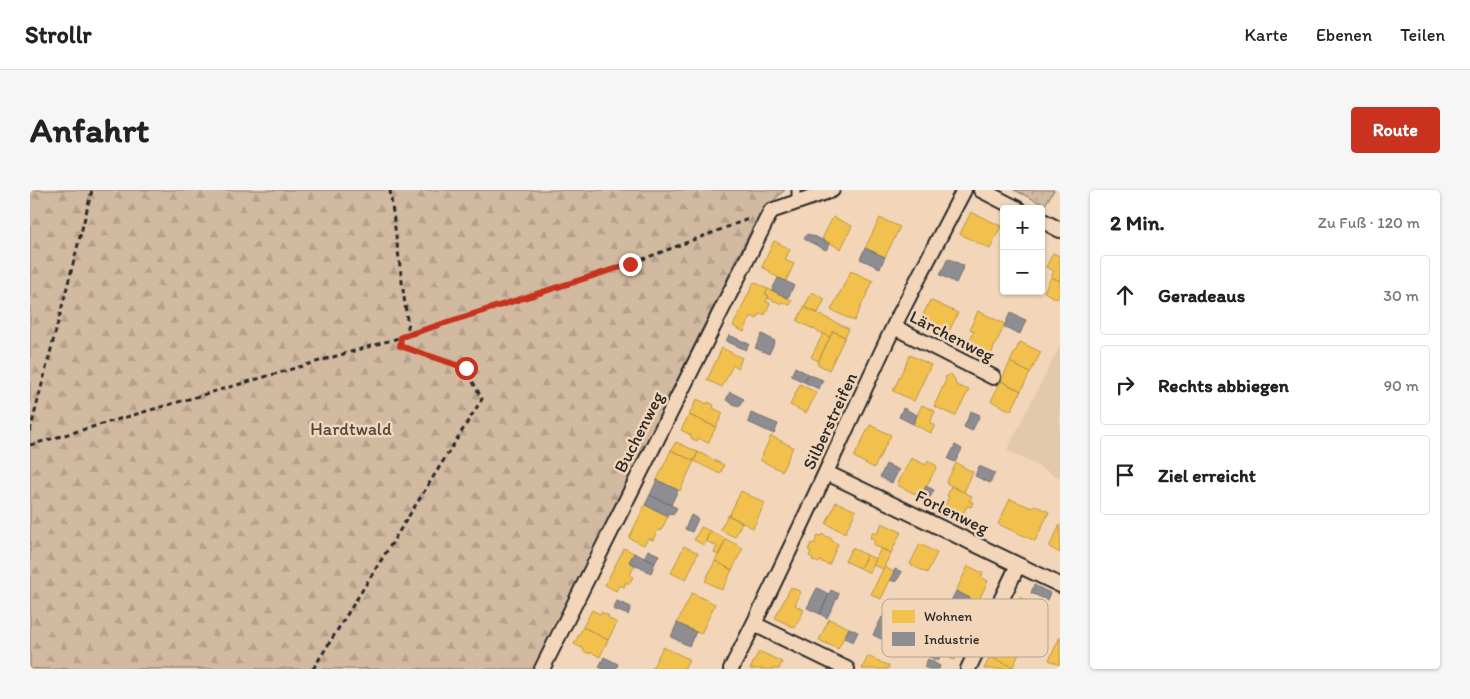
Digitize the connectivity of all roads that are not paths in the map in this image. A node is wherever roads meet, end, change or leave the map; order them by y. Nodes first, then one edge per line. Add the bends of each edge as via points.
1 (832, 190) edge
2 (964, 190) edge
3 (981, 190) edge
4 (796, 196) edge
5 (1010, 205) edge
6 (1045, 222) edge
7 (1060, 230) edge
8 (894, 327) junction
9 (993, 377) dead end
10 (827, 473) junction
11 (1018, 565) junction
12 (1060, 585) edge
13 (1002, 599) edge
14 (754, 624) junction
15 (974, 657) edge
16 (542, 669) edge
17 (731, 669) edge
18 (846, 669) edge
19 (968, 669) edge

1 - 4 street
2 - 8 street, Silberstreifen
3 - 5 street
4 - 16 street, Buchenweg via 771,211
6 - 7 street
8 - 9 street, Lärchenweg
8 - 10 street, Silberstreifen
10 - 11 street, Forlenweg
10 - 14 street, Silberstreifen
11 - 12 street, Forlenweg
11 - 13 street
14 - 17 street, Silberstreifen
14 - 18 street
15 - 19 street

